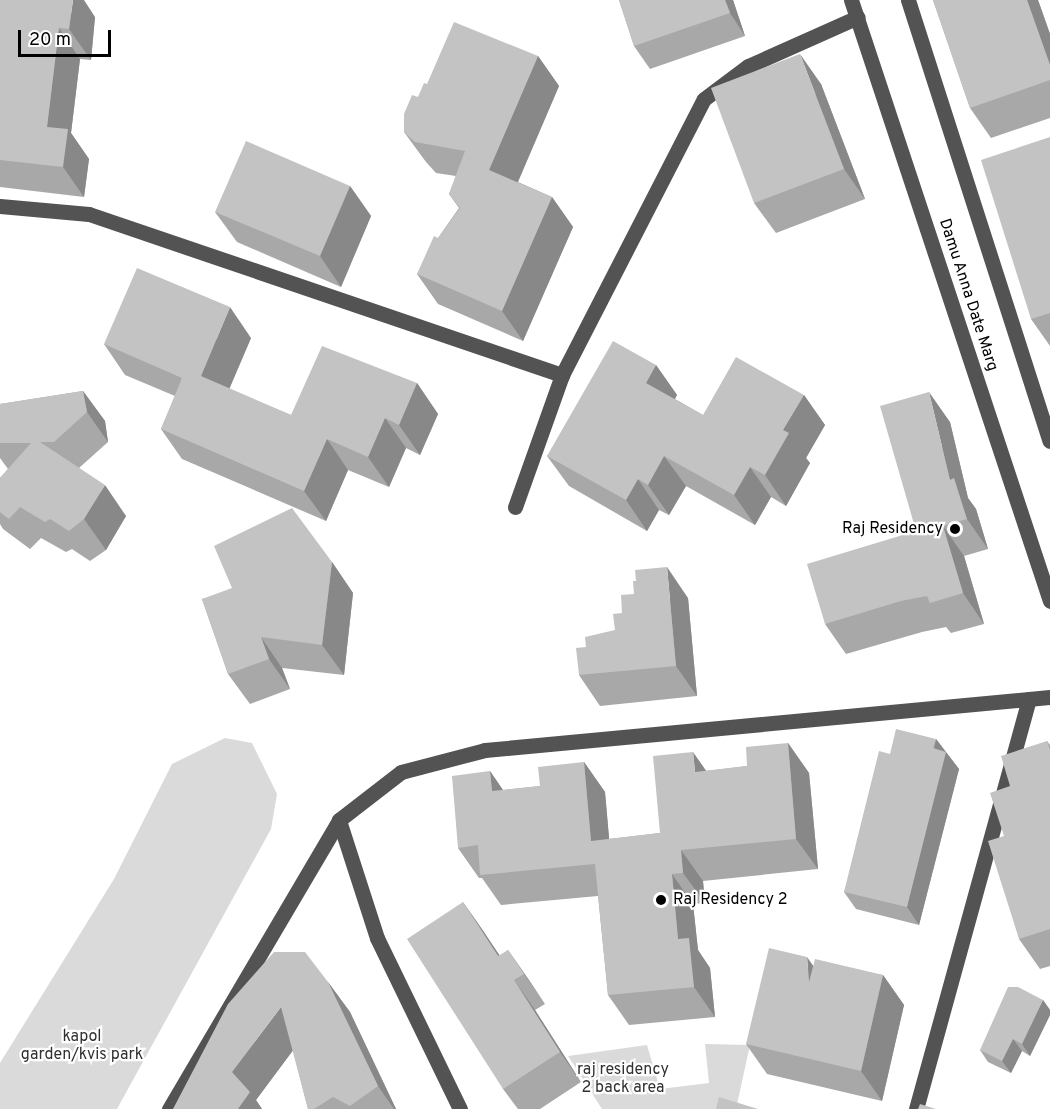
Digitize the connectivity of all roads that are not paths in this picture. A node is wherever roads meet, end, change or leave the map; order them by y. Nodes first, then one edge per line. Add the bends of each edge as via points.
1 (851, 0) edge
2 (908, 0) edge
3 (858, 17) junction
4 (0, 206) edge
5 (562, 375) junction
6 (1050, 441) edge
7 (515, 507) dead end
8 (1050, 601) edge
9 (1050, 697) edge
10 (1029, 699) junction
11 (339, 820) junction
12 (169, 1109) edge
13 (460, 1109) edge
14 (916, 1109) edge

1 - 3 street, Damu Anna Date Marg
2 - 6 street, Damu Anna Date Marg
3 - 5 street via 748,66 704,99
3 - 8 street, Damu Anna Date Marg
4 - 5 street via 89,214
5 - 7 street
9 - 10 street
10 - 11 street via 485,750 401,772
10 - 14 street
11 - 12 street
11 - 13 street via 377,938

